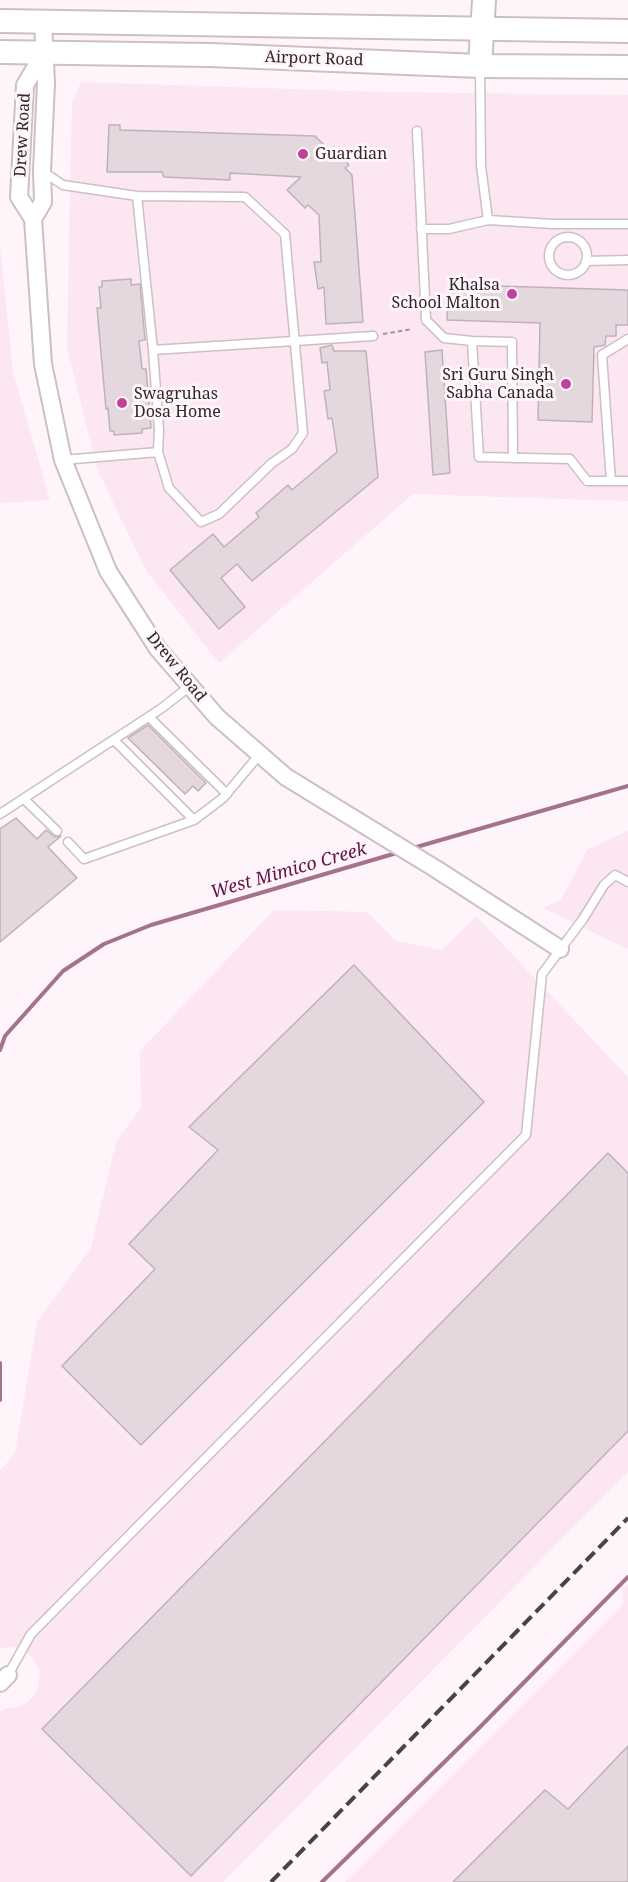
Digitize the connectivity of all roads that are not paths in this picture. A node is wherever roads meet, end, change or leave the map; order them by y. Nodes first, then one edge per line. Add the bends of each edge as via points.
1 (484, 0) edge
2 (0, 21) edge
3 (43, 22) junction
4 (483, 28) junction
5 (628, 31) edge
6 (0, 52) edge
7 (44, 53) junction
8 (480, 66) junction
9 (628, 67) edge
10 (417, 131) dead end
11 (42, 171) junction
12 (137, 196) junction
13 (33, 219) junction
14 (488, 220) junction
15 (553, 224) junction
16 (628, 224) edge
17 (421, 229) junction
18 (561, 238) junction
19 (628, 260) edge
20 (586, 261) junction
21 (373, 336) road end
22 (628, 339) edge
23 (296, 341) junction
24 (472, 341) junction
25 (153, 350) junction
26 (158, 452) junction
27 (513, 458) junction
28 (63, 460) junction
29 (611, 482) junction
30 (628, 482) edge
31 (190, 686) junction
32 (149, 717) junction
33 (114, 740) junction
34 (260, 754) junction
35 (227, 794) junction
36 (24, 799) junction
37 (0, 814) edge
38 (194, 820) junction
39 (57, 831) dead end
40 (68, 842) dead end
41 (628, 882) edge
42 (560, 949) junction
43 (4, 1679) edge

1 - 4 main road
2 - 3 main road, Airport Road
3 - 4 main road, Airport Road
3 - 7 street, Drew Road
4 - 5 main road, Airport Road
4 - 8 main road
6 - 7 main road, Airport Road
7 - 8 main road, Airport Road
7 - 11 street, Drew Road
7 - 13 street, Drew Road via 25,85 19,197
8 - 9 main road, Airport Road
8 - 14 lane via 482,166
10 - 17 lane
11 - 12 lane via 63,185
11 - 13 street, Drew Road via 43,202
12 - 23 lane via 244,197 285,234
12 - 25 lane
13 - 28 street, Drew Road via 43,364
14 - 15 lane
14 - 17 lane via 449,229
15 - 16 lane
15 - 18 lane
17 - 24 lane via 426,320 444,338
18 - 20 lane via 578,240 586,249
18 - 20 lane via 550,252 556,270 574,274
19 - 20 lane
21 - 23 lane
22 - 29 lane via 602,355
23 - 25 lane
23 - 26 lane via 303,433 291,449 219,514 201,522 169,488
24 - 27 lane via 480,457
24 - 27 lane via 512,342
25 - 26 lane
26 - 28 lane
27 - 29 lane via 570,459 587,481
28 - 31 street, Drew Road via 108,571 158,649
29 - 30 lane
31 - 32 lane
31 - 34 street, Drew Road via 217,717
32 - 33 lane
32 - 35 lane
33 - 36 lane
33 - 38 lane
34 - 35 lane
34 - 42 street, Drew Road via 286,777
35 - 38 lane
36 - 37 lane
36 - 39 lane
38 - 40 lane via 84,859
41 - 42 lane via 615,875 604,885
42 - 43 lane via 542,974 526,1135 30,1635

